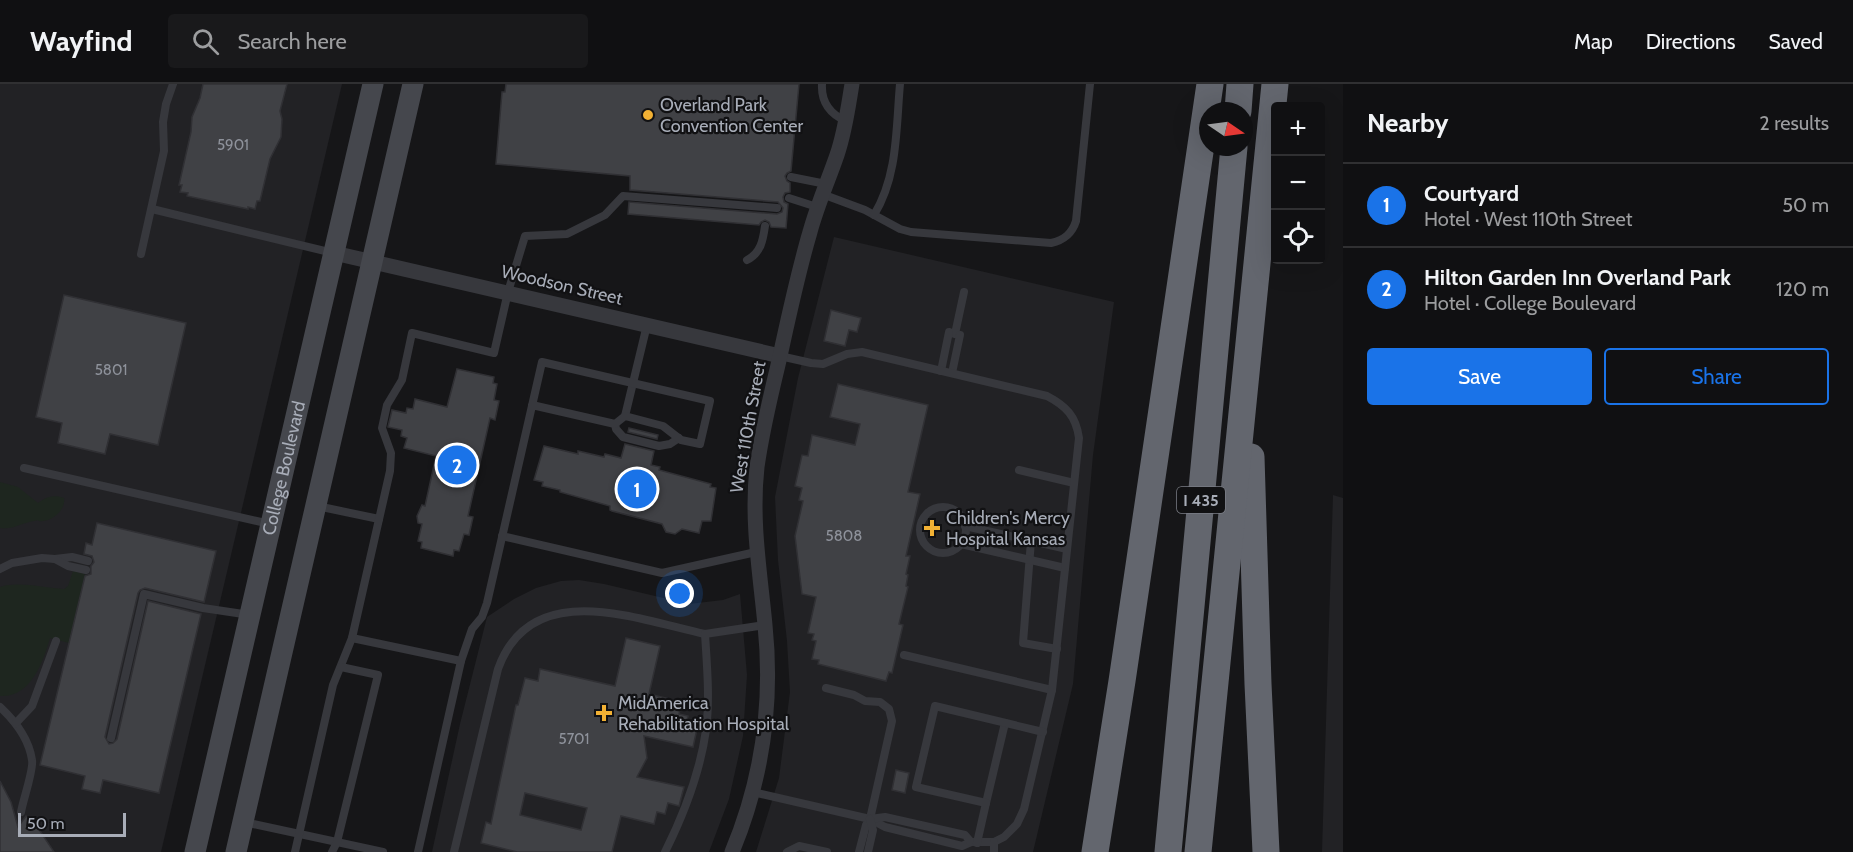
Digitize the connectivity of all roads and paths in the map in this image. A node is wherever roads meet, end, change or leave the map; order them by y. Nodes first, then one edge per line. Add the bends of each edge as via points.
1 (173, 84) edge
2 (373, 84) edge
3 (413, 84) edge
4 (822, 84) edge
5 (852, 84) edge
6 (900, 84) edge
7 (1090, 84) edge
8 (1210, 84) edge
9 (1240, 84) edge
10 (1275, 84) edge
11 (1239, 102) edge
12 (846, 122) junction
13 (1233, 156) edge
14 (791, 177) dead end
15 (822, 195) junction
16 (789, 198) dead end
17 (777, 208) dead end
18 (152, 209) junction
19 (874, 215) junction
20 (765, 226) dead end
21 (334, 253) junction
22 (141, 254) dead end
23 (747, 260) dead end
24 (372, 263) junction
25 (508, 292) junction
26 (964, 292) dead end
27 (647, 325) junction
28 (955, 333) junction
29 (1248, 342) junction
30 (780, 356) junction
31 (941, 371) junction
32 (951, 373) junction
33 (633, 383) junction
34 (532, 405) junction
35 (625, 416) junction
36 (615, 424) junction
37 (679, 438) junction
38 (24, 468) dead end
39 (1019, 470) dead end
40 (1074, 483) junction
41 (316, 506) junction
42 (379, 519) junction
43 (272, 525) junction
44 (965, 526) junction
45 (502, 536) junction
46 (1031, 541) junction
47 (961, 544) junction
48 (1067, 549) junction
49 (756, 552) junction
50 (55, 559) junction
51 (1030, 560) junction
52 (88, 561) dead end
53 (1065, 568) junction
54 (0, 569) edge
55 (86, 570) dead end
56 (251, 615) junction
57 (765, 625) junction
58 (705, 634) junction
59 (352, 638) junction
60 (56, 641) dead end
61 (1057, 649) junction
62 (904, 655) dead end
63 (461, 661) junction
64 (341, 667) junction
65 (1122, 681) junction
66 (1258, 684) junction
67 (826, 688) dead end
68 (1052, 690) junction
69 (0, 707) edge
70 (16, 723) junction
71 (1005, 723) junction
72 (1043, 732) junction
73 (111, 738) dead end
74 (753, 792) junction
75 (986, 803) junction
76 (21, 812) dead end
77 (870, 819) junction
78 (243, 822) junction
79 (299, 834) junction
80 (337, 842) junction
81 (994, 842) junction
82 (974, 843) junction
83 (195, 852) edge
84 (236, 852) edge
85 (295, 852) edge
86 (332, 852) edge
87 (383, 852) edge
88 (418, 852) edge
89 (454, 852) edge
90 (665, 852) edge
91 (732, 852) edge
92 (787, 852) edge
93 (828, 852) edge
94 (860, 852) edge
95 (868, 852) edge
96 (994, 852) edge
97 (1095, 852) edge
98 (1112, 852) edge
99 (1168, 852) edge
100 (1198, 852) edge
101 (1247, 852) edge
102 (1266, 852) edge

1 - 18 lane via 166,104 164,151
2 - 21 main road, College Boulevard
3 - 24 main road
4 - 12 lane via 824,104
5 - 12 street, West 110th Street
6 - 19 lane via 891,170 884,200
7 - 19 lane via 1076,221 1061,241 911,232
8 - 65 highway
9 - 11 highway
10 - 29 highway, I 435
12 - 15 street, West 110th Street
13 - 99 highway, I 435
14 - 15 lane
15 - 16 lane
15 - 19 lane
15 - 30 street, West 110th Street
17 - 25 lane via 622,196 605,215 567,234 525,236
18 - 21 lane
18 - 22 lane
20 - 23 lane via 756,254
21 - 24 street, Woodson Street
21 - 43 main road, College Boulevard
24 - 25 street, Woodson Street
24 - 41 main road
25 - 27 street, Woodson Street
25 - 42 lane via 494,353 412,333 402,380 387,405 382,428 391,453
26 - 28 lane
27 - 30 street, Woodson Street
27 - 33 lane
28 - 31 lane
28 - 32 lane
29 - 66 highway
29 - 100 highway, I 435
30 - 31 lane via 823,364 862,352
30 - 49 street, West 110th Street via 757,467
31 - 32 lane
32 - 40 lane via 1047,396 1066,407 1077,427
33 - 34 lane via 542,362
33 - 35 lane
33 - 37 lane via 710,401 700,444
34 - 36 lane
34 - 45 lane
35 - 36 lane
35 - 37 lane via 663,426
36 - 37 lane via 623,437 659,446
38 - 43 lane
39 - 40 lane
40 - 48 lane
41 - 42 lane
41 - 78 main road
42 - 59 lane
43 - 56 main road, College Boulevard
44 - 46 lane
44 - 47 lane
44 - 47 lane via 956,512 941,508 927,514 921,528 924,543 935,552 949,552
45 - 49 lane via 662,573
45 - 63 lane via 482,617 472,628
46 - 48 lane
46 - 51 lane
47 - 51 lane
48 - 53 lane
49 - 57 street, West 110th Street
50 - 52 lane via 72,557
50 - 54 lane via 28,559
50 - 55 lane
51 - 53 lane
51 - 61 lane via 1023,643
53 - 61 lane
56 - 73 lane via 144,594
56 - 83 main road, College Boulevard
57 - 58 lane
57 - 74 street, West 110th Street via 766,710
58 - 89 lane via 608,612 580,610 555,614 521,633 508,646 498,669
58 - 90 lane via 706,731 690,794
59 - 63 lane
59 - 64 lane
60 - 70 lane via 32,706
61 - 68 lane
62 - 68 lane
63 - 88 lane
64 - 79 lane via 333,685
64 - 80 lane via 378,675
65 - 97 highway
65 - 98 highway
66 - 101 highway
66 - 102 highway
67 - 77 lane via 880,702 889,709 892,721
68 - 72 lane
69 - 70 lane
70 - 76 lane via 33,762
71 - 72 lane
71 - 75 lane
71 - 75 lane via 935,706 916,787
72 - 81 lane via 1024,809 1017,824
74 - 77 lane
74 - 91 street, West 110th Street
75 - 82 lane
77 - 82 lane via 885,817 965,835
77 - 94 lane
77 - 95 lane via 873,830
78 - 79 lane
78 - 84 main road
79 - 80 lane
79 - 85 lane
80 - 86 lane
80 - 87 lane
81 - 82 lane
81 - 96 lane
92 - 93 lane via 799,846

